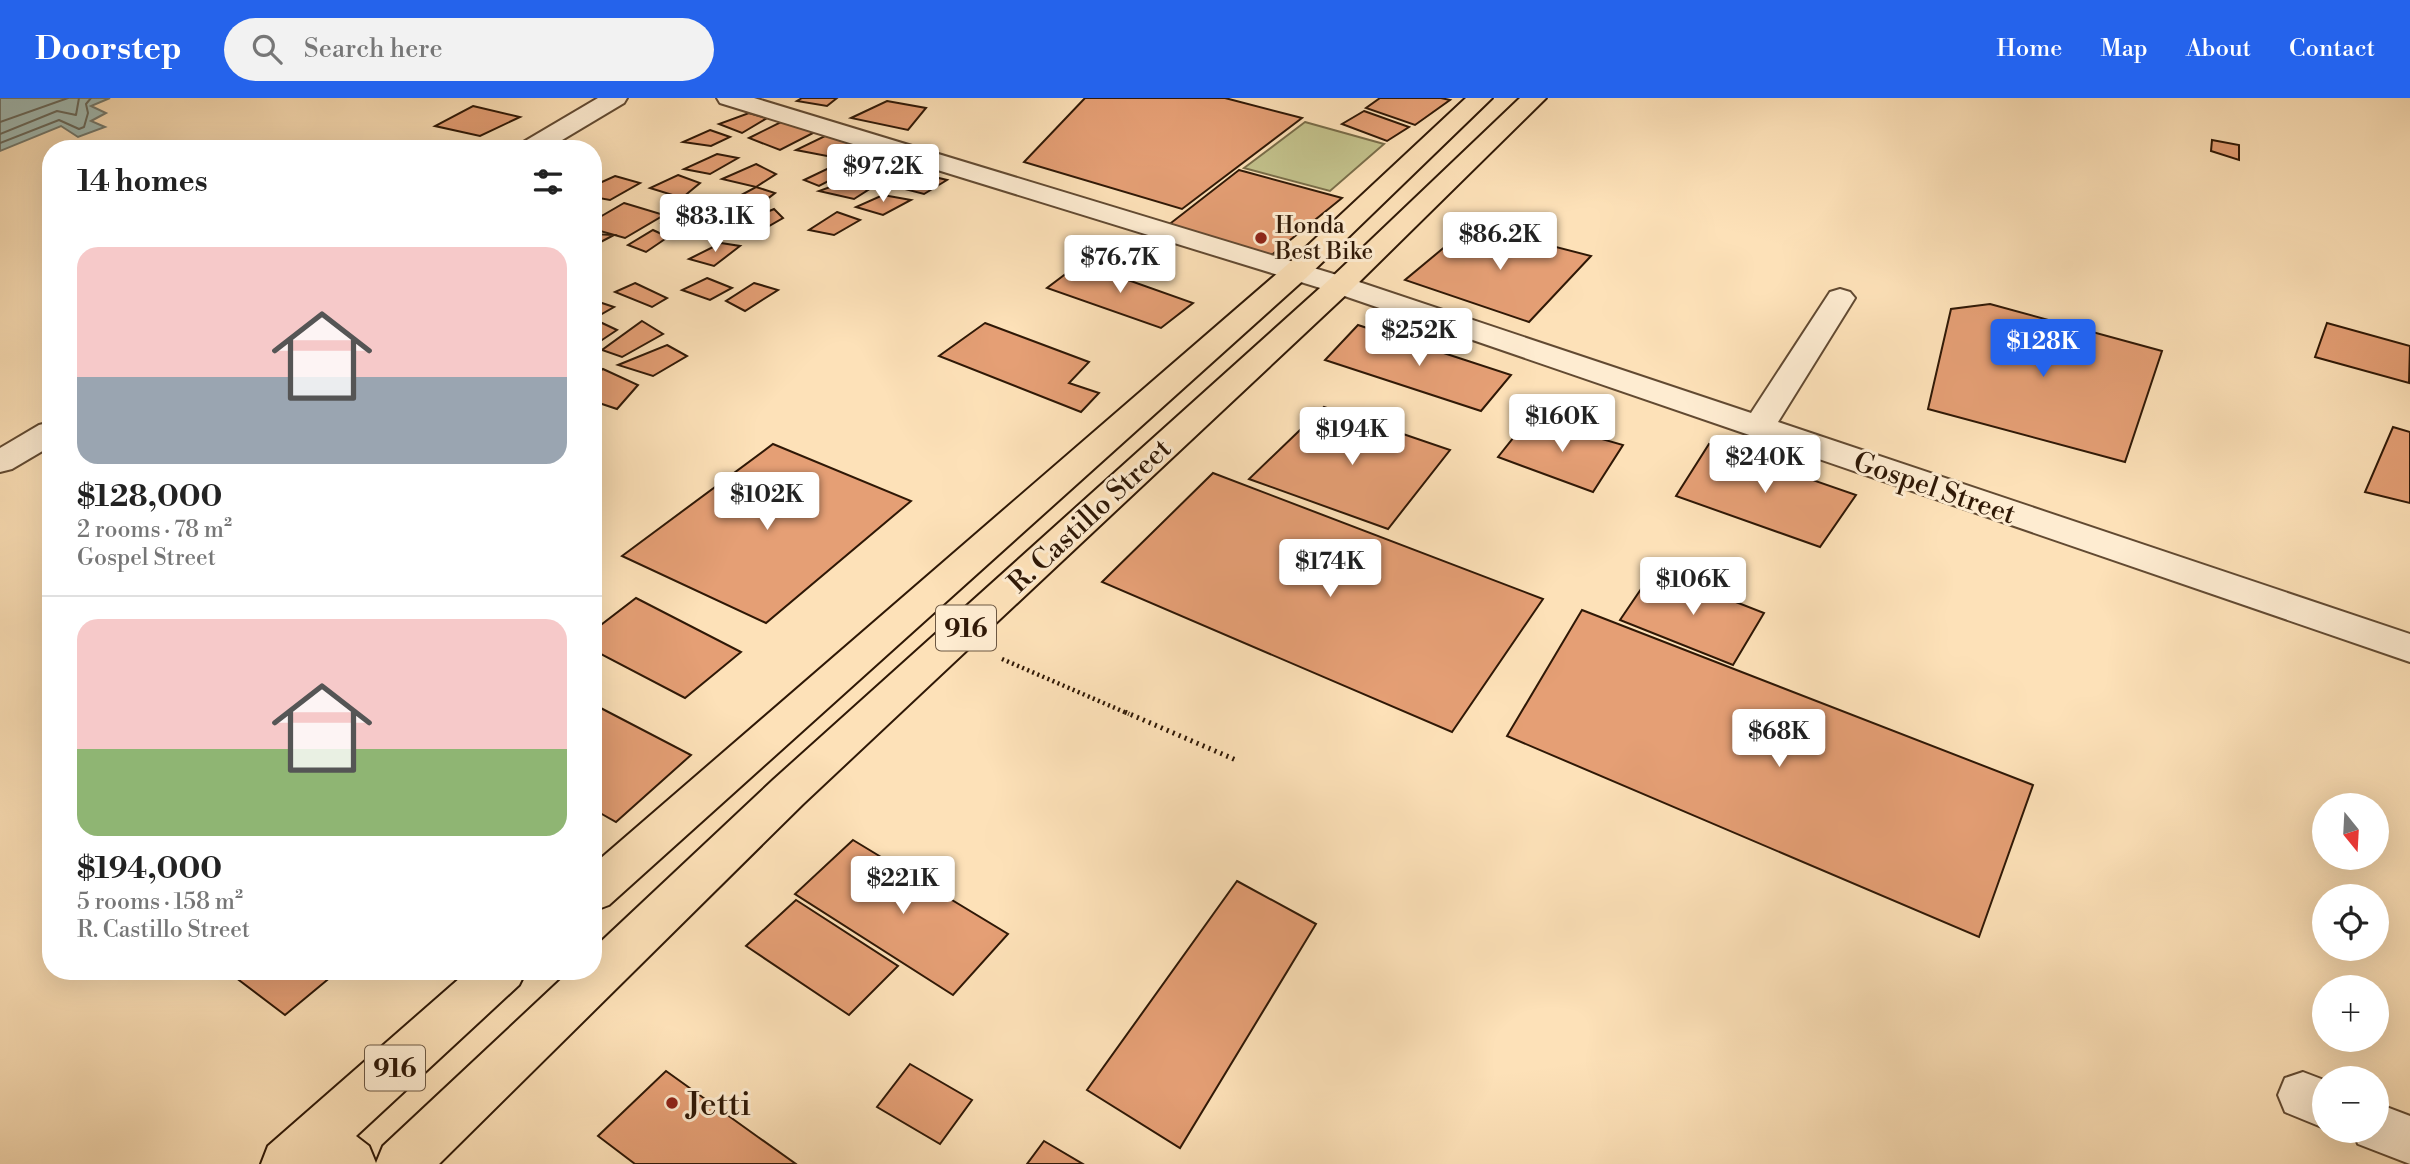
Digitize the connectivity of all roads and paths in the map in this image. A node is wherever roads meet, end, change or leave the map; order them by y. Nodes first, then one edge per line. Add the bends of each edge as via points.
1 (615, 98) edge
2 (729, 98) edge
3 (1480, 98) edge
4 (1534, 98) edge
5 (544, 140) edge
6 (1297, 271) junction
7 (1340, 285) junction
8 (1840, 298) dead end
9 (1174, 377) junction
10 (1221, 394) junction
11 (1759, 427) junction
12 (42, 437) edge
13 (0, 462) edge
14 (1021, 511) junction
15 (1067, 535) junction
16 (954, 639) junction
17 (2410, 648) edge
18 (1236, 760) dead end
19 (737, 766) junction
20 (788, 792) junction
21 (602, 884) edge
22 (602, 971) edge
23 (493, 980) edge
24 (593, 980) edge
25 (2389, 1132) edge
26 (2410, 1141) edge
27 (318, 1155) edge
28 (402, 1164) edge

1 - 5 street
2 - 6 street, Gospel Street
3 - 6 main road, R. Castillo Street / 916
4 - 7 main road, R. Castillo Street / 916
6 - 7 street, Gospel Street
6 - 9 main road, R. Castillo Street / 916
7 - 10 main road, R. Castillo Street / 916
7 - 11 street, Gospel Street
8 - 11 street
9 - 10 main road
9 - 14 main road, R. Castillo Street / 916
10 - 15 main road, R. Castillo Street / 916
11 - 17 street, Gospel Street
12 - 13 street
14 - 15 main road
14 - 19 main road, R. Castillo Street / 916
15 - 16 main road, R. Castillo Street / 916
16 - 18 path
16 - 20 main road, R. Castillo Street / 916
19 - 20 main road
19 - 21 main road, R. Castillo Street / 916
20 - 22 main road, R. Castillo Street / 916
23 - 27 main road, 916
24 - 28 main road, R. Castillo Street / 916
25 - 26 street

